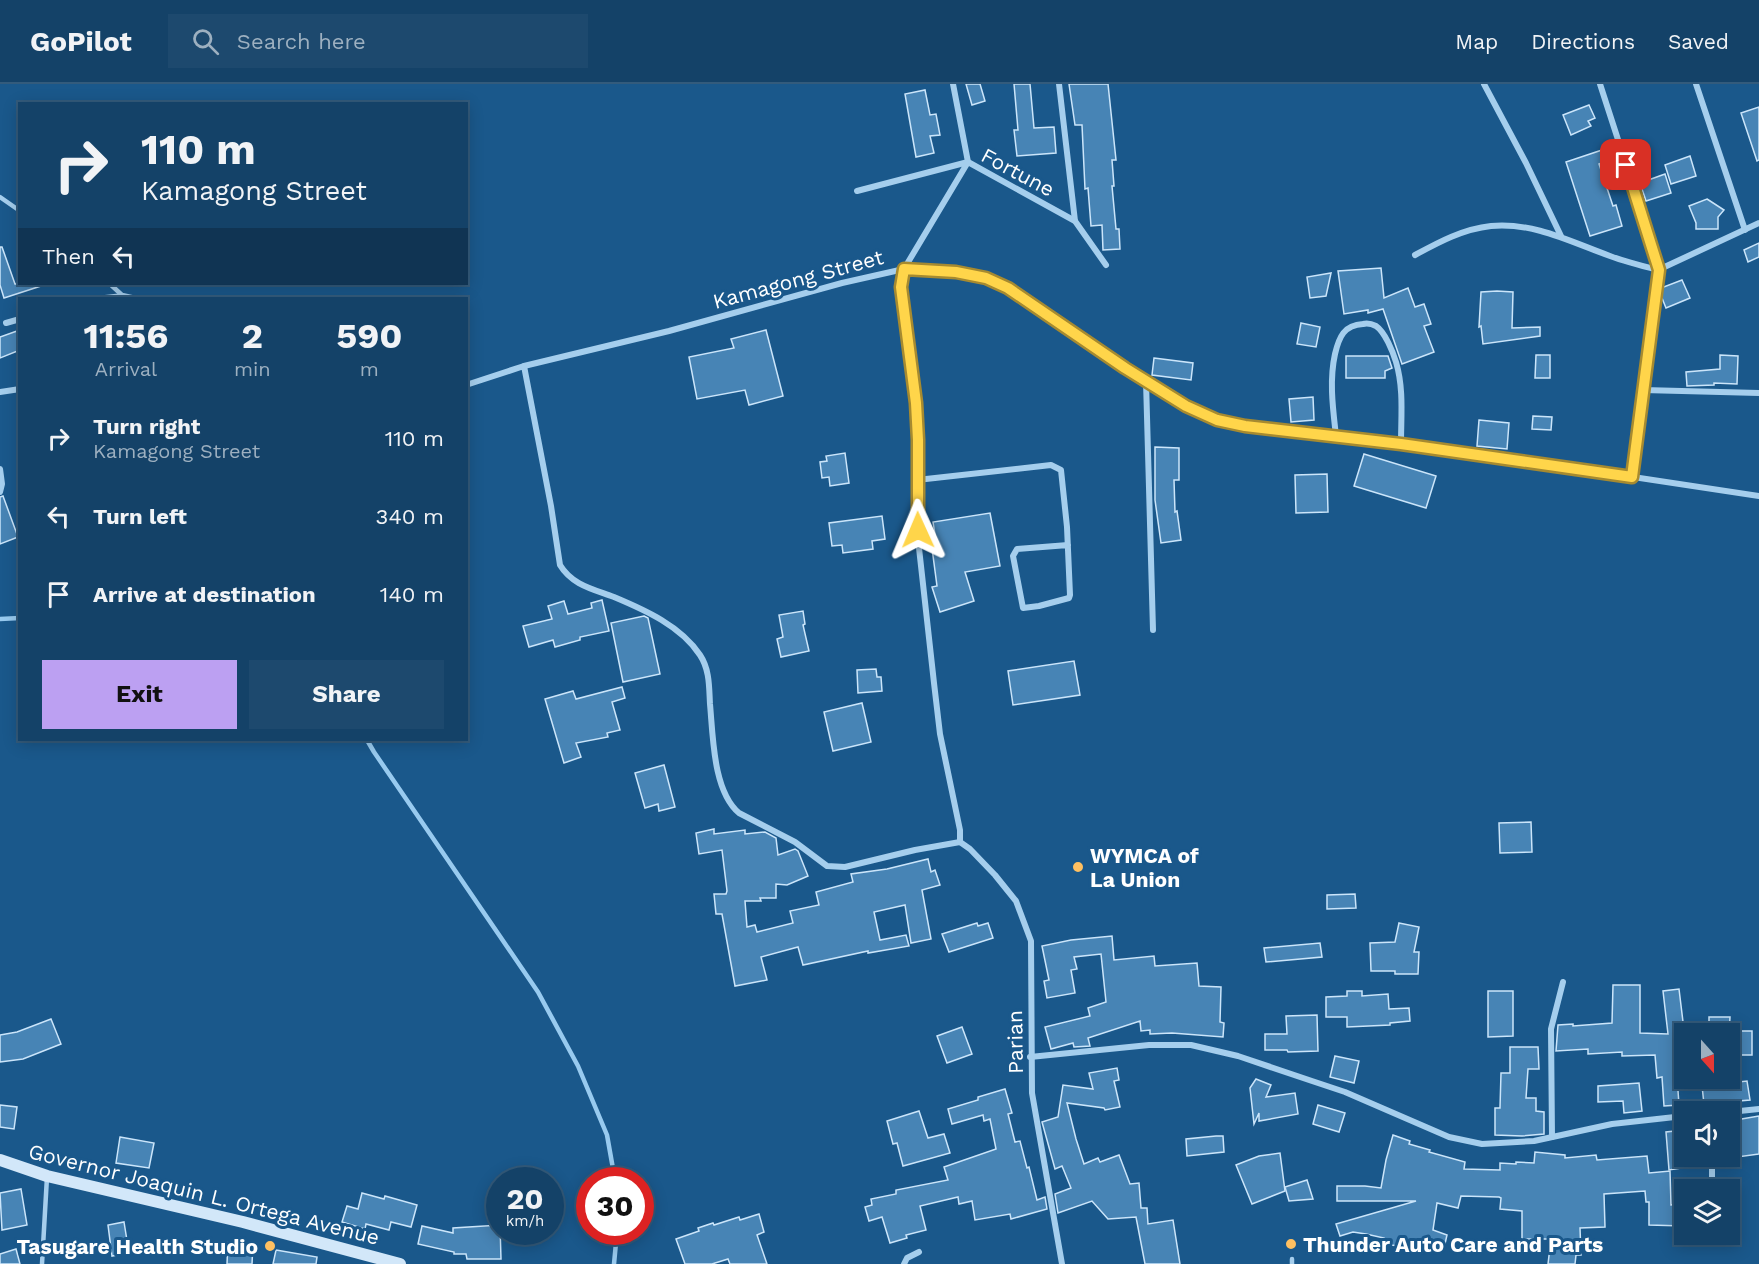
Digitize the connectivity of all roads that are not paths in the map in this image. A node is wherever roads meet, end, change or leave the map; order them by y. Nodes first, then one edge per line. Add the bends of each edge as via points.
1 (953, 84) edge
2 (1059, 84) edge
3 (1484, 84) edge
4 (1600, 84) edge
5 (1696, 84) edge
6 (968, 162) junction
7 (857, 191) dead end
8 (0, 197) edge
9 (18, 210) edge
10 (1075, 221) junction
11 (1759, 223) edge
12 (1745, 230) junction
13 (1561, 236) junction
14 (1415, 255) dead end
15 (1106, 265) dead end
16 (904, 269) junction
17 (1659, 270) junction
18 (111, 285) edge
19 (123, 296) junction
20 (114, 297) edge
21 (128, 297) edge
22 (18, 320) edge
23 (6, 323) dead end
24 (524, 366) junction
25 (1146, 381) junction
26 (468, 384) edge
27 (18, 389) edge
28 (1643, 390) junction
29 (0, 392) edge
30 (1759, 393) edge
31 (1336, 436) junction
32 (1401, 444) junction
33 (0, 469) edge
34 (1632, 477) junction
35 (917, 480) junction
36 (0, 492) edge
37 (1759, 496) edge
38 (1068, 545) junction
39 (1153, 630) dead end
40 (960, 842) junction
41 (1563, 982) dead end
42 (1030, 1057) junction
43 (1759, 1109) edge
44 (1740, 1111) edge
45 (1674, 1117) edge
46 (1552, 1137) junction
47 (0, 1160) edge
48 (47, 1176) junction
49 (919, 1252) dead end
50 (42, 1264) edge
51 (400, 1264) edge
52 (903, 1264) edge
53 (1062, 1264) edge

1 - 6 street
2 - 10 street
3 - 13 street
4 - 17 street
5 - 12 street
6 - 7 street, Fortune
6 - 10 street, Fortune
6 - 16 street
8 - 9 lane
10 - 15 street, Fortune
11 - 12 street
12 - 17 street
13 - 14 street via 1521,226 1492,226 1448,237
13 - 17 street
16 - 24 street, Kamagong Street
16 - 25 street, Kamagong Street via 956,272 986,278 1008,288
16 - 35 street via 901,287 917,422
17 - 28 street
18 - 19 lane
19 - 20 street
19 - 21 street
22 - 23 street
24 - 26 street, Kamagong Street
24 - 40 street via 560,565 576,582 662,620 700,655 708,674 722,791 732,807 795,842 827,866 845,867
25 - 31 street, Kamagong Street via 1217,420
25 - 39 street
27 - 29 street
28 - 30 street
28 - 34 street
31 - 32 street, Kamagong Street
31 - 32 street via 1331,394 1334,355 1347,328 1367,323 1383,334 1396,359 1402,390
32 - 34 street, Kamagong Street
33 - 36 street
34 - 37 street, Kamagong Street
35 - 38 street via 1056,467 1061,470
35 - 40 street via 918,530 940,734
38 - 38 street via 1068,600 1023,608 1014,552
40 - 42 street, Parian via 995,874 1016,902 1031,941
41 - 46 street via 1551,1029
42 - 46 street via 1149,1045 1191,1045 1238,1056 1345,1092 1449,1137 1494,1145
42 - 53 street, Parian via 1037,1130
43 - 44 street
45 - 46 street via 1612,1124
47 - 48 main road, Governor Joaquin L. Ortega Avenue
48 - 50 lane
48 - 51 main road, Governor Joaquin L. Ortega Avenue
49 - 52 street

